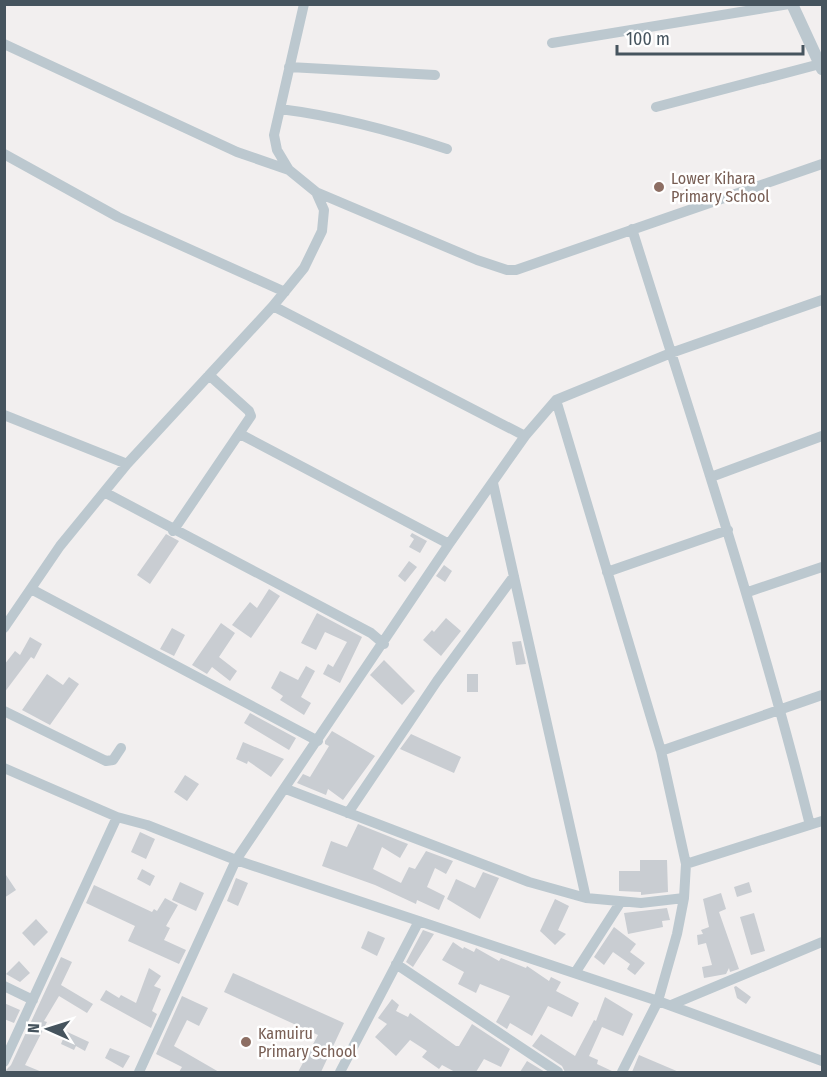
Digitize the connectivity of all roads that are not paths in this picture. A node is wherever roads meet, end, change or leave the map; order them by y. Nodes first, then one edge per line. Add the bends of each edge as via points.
1 (304, 4) edge
2 (790, 4) edge
3 (552, 43) dead end
4 (4, 44) edge
5 (289, 67) junction
6 (821, 67) edge
7 (435, 75) dead end
8 (656, 107) dead end
9 (280, 109) junction
10 (447, 149) dead end
11 (4, 154) edge
12 (822, 164) edge
13 (289, 170) junction
14 (316, 192) junction
15 (632, 229) junction
16 (285, 292) junction
17 (822, 300) edge
18 (273, 306) junction
19 (671, 353) junction
20 (209, 375) junction
21 (556, 400) junction
22 (4, 415) edge
23 (240, 434) junction
24 (525, 436) junction
25 (822, 436) edge
26 (127, 464) junction
27 (711, 477) junction
28 (493, 483) junction
29 (104, 492) junction
30 (728, 530) junction
31 (173, 531) junction
32 (449, 544) junction
33 (822, 567) edge
34 (607, 572) junction
35 (514, 576) junction
36 (31, 589) junction
37 (748, 592) junction
38 (4, 628) edge
39 (384, 644) junction
40 (822, 695) edge
41 (782, 710) junction
42 (4, 711) edge
43 (318, 741) junction
44 (121, 748) dead end
45 (661, 751) junction
46 (4, 768) edge
47 (286, 789) junction
48 (348, 813) junction
49 (117, 817) junction
50 (822, 821) edge
51 (810, 825) junction
52 (236, 860) junction
53 (686, 864) junction
54 (586, 898) junction
55 (684, 898) junction
56 (620, 903) junction
57 (419, 921) junction
58 (822, 942) edge
59 (396, 964) junction
60 (574, 973) junction
61 (4, 986) edge
62 (33, 1000) junction
63 (658, 1001) junction
64 (671, 1005) junction
65 (822, 1061) edge
66 (4, 1062) edge
67 (344, 1071) edge
68 (139, 1072) edge
69 (558, 1072) edge
70 (622, 1072) edge

1 - 5 street
2 - 3 street
2 - 6 street
4 - 13 street via 237,152
5 - 7 street
5 - 9 street
6 - 8 street
9 - 10 street via 410,136
9 - 13 street via 274,135 277,150
11 - 16 street via 118,217
12 - 15 street
13 - 14 street
14 - 15 street via 507,270
14 - 16 street via 324,210 322,231 304,268
15 - 19 street
16 - 18 street
17 - 19 street
18 - 20 street
18 - 24 street
19 - 21 street
19 - 27 street
20 - 23 street via 249,411 249,421
20 - 26 street
21 - 24 street
21 - 34 street
22 - 26 street
23 - 31 street
23 - 32 street
24 - 28 street
25 - 27 street
26 - 29 street
27 - 30 street
28 - 32 street
28 - 35 street
29 - 31 street
29 - 36 street
30 - 34 street
30 - 37 street
31 - 39 street via 371,633
32 - 39 street
33 - 37 street
34 - 45 street
35 - 48 street
35 - 54 street
36 - 38 street
36 - 43 street
37 - 41 street
39 - 43 street
40 - 41 street
41 - 45 street
41 - 51 street
42 - 44 street via 106,762
43 - 47 street
45 - 53 street
46 - 49 street
47 - 48 street
47 - 52 street
48 - 54 street via 529,882
49 - 52 street
49 - 62 street
50 - 51 street
51 - 53 street
52 - 57 street
52 - 68 street
53 - 55 street
54 - 56 street
55 - 56 street
55 - 63 street
56 - 60 street
57 - 59 street
57 - 60 street
58 - 64 street
59 - 67 street
59 - 69 street
60 - 63 street
61 - 62 street
62 - 66 street
63 - 64 street
63 - 70 street
64 - 65 street

